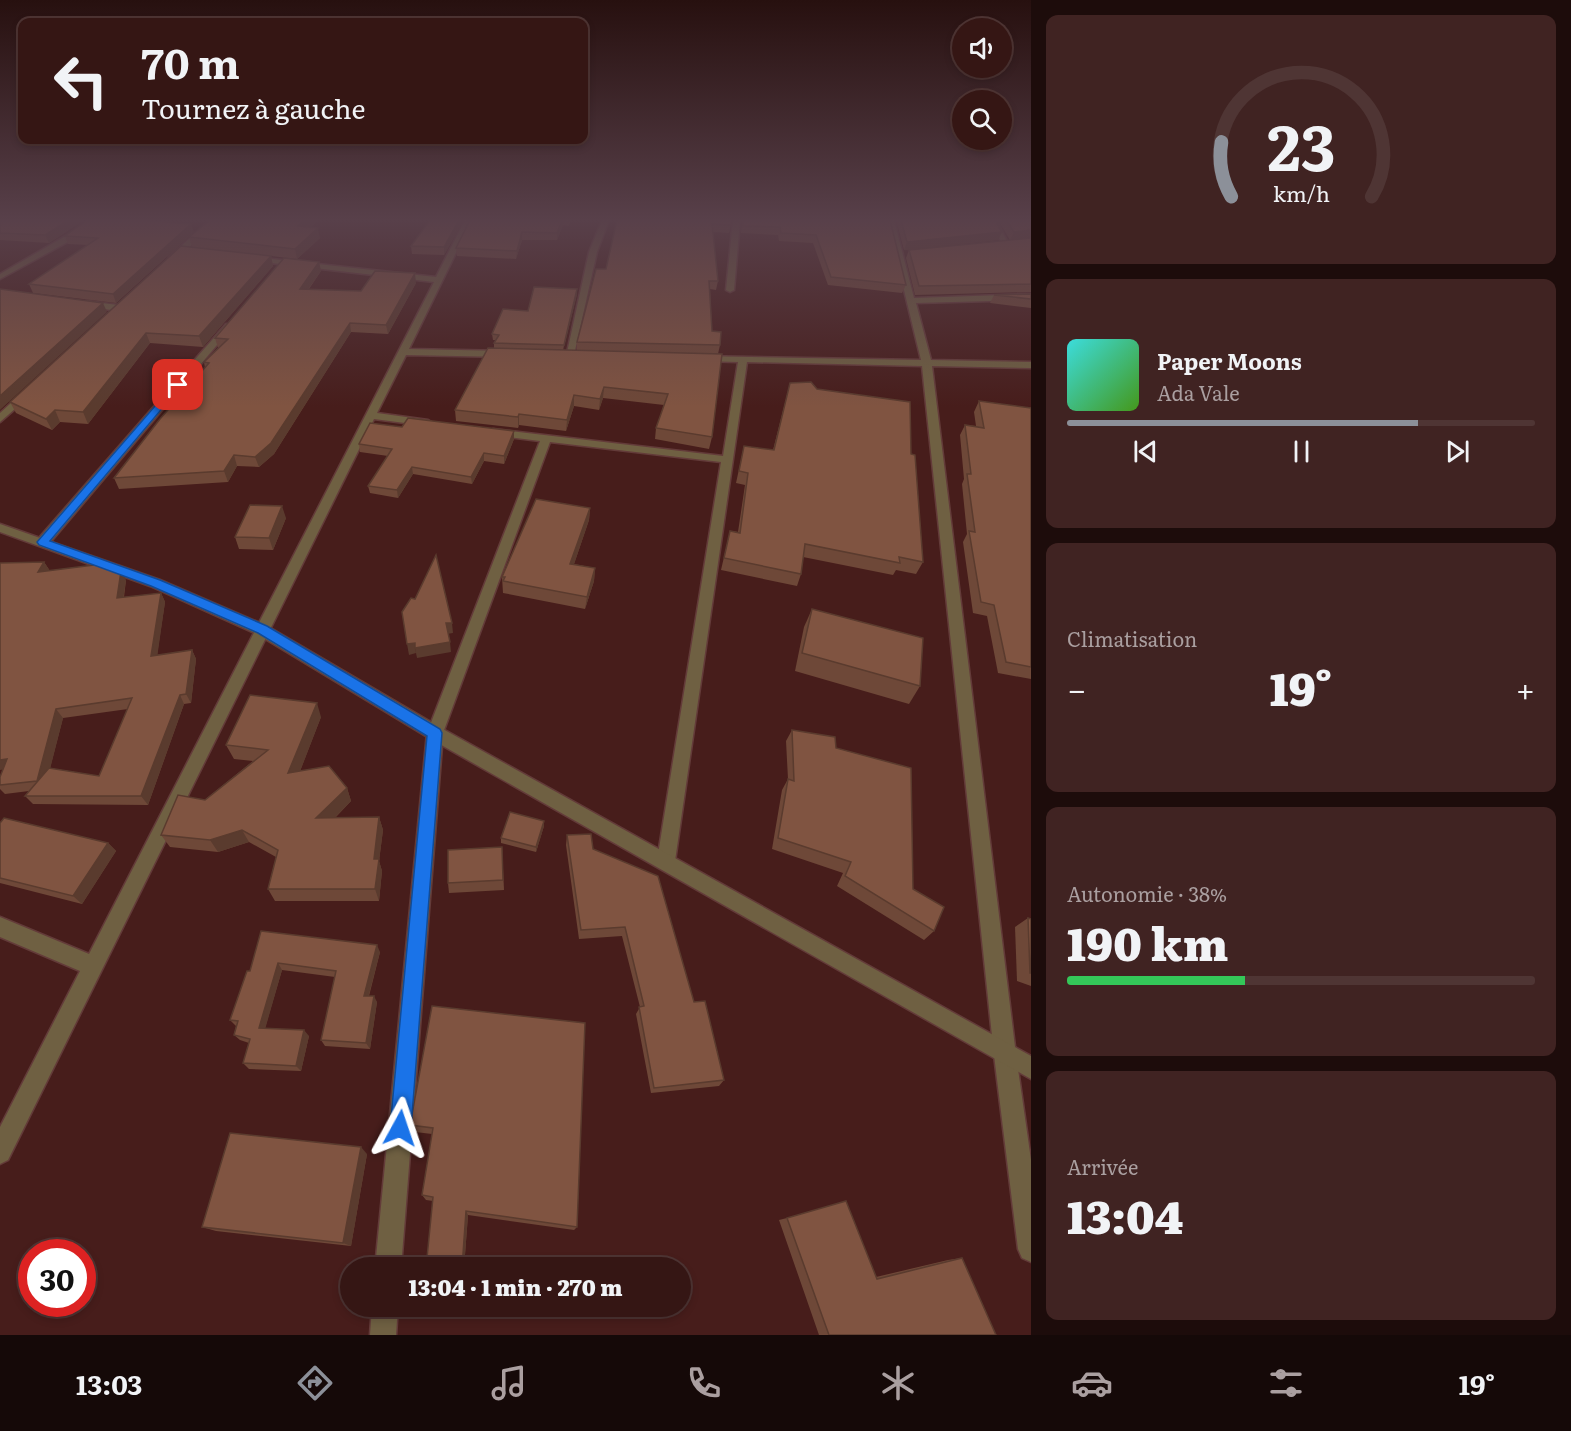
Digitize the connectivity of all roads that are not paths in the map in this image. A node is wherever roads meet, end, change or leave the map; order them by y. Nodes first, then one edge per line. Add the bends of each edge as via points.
1 (437, 282) edge
2 (586, 282) edge
3 (731, 282) edge
4 (908, 282) edge
5 (730, 290) dead end
6 (1031, 297) edge
7 (126, 301) edge
8 (913, 301) junction
9 (71, 302) edge
10 (118, 308) junction
11 (110, 316) edge
12 (236, 317) edge
13 (402, 352) junction
14 (521, 354) edge
15 (557, 355) edge
16 (569, 356) junction
17 (580, 356) edge
18 (697, 358) edge
19 (743, 359) junction
20 (927, 363) junction
21 (1031, 365) edge
22 (34, 387) edge
23 (370, 416) junction
24 (0, 418) edge
25 (441, 425) edge
26 (476, 429) edge
27 (546, 439) junction
28 (729, 460) junction
29 (0, 528) edge
30 (43, 542) junction
31 (262, 630) junction
32 (435, 733) junction
33 (666, 861) junction
34 (0, 927) edge
35 (93, 966) junction
36 (1005, 1055) junction
37 (1031, 1068) edge
38 (0, 1152) edge
39 (1031, 1249) edge
40 (389, 1257) edge
41 (384, 1317) edge
42 (382, 1335) edge

1 - 13 street
2 - 16 street
3 - 5 street
4 - 8 street
6 - 8 street
7 - 10 street
8 - 20 street
9 - 10 street
10 - 11 street
12 - 30 street
13 - 14 street
13 - 23 street
15 - 16 street
16 - 17 street
18 - 19 street
19 - 20 street
19 - 28 street
20 - 21 street
20 - 36 street
22 - 24 street
23 - 25 street
23 - 31 street
26 - 27 street
27 - 28 street
27 - 32 street
28 - 33 street
29 - 30 street
30 - 31 street via 155,583
31 - 32 street
31 - 35 street
32 - 33 street
32 - 40 street
33 - 36 street
34 - 35 street
35 - 38 street
36 - 37 street
36 - 39 street
41 - 42 street

